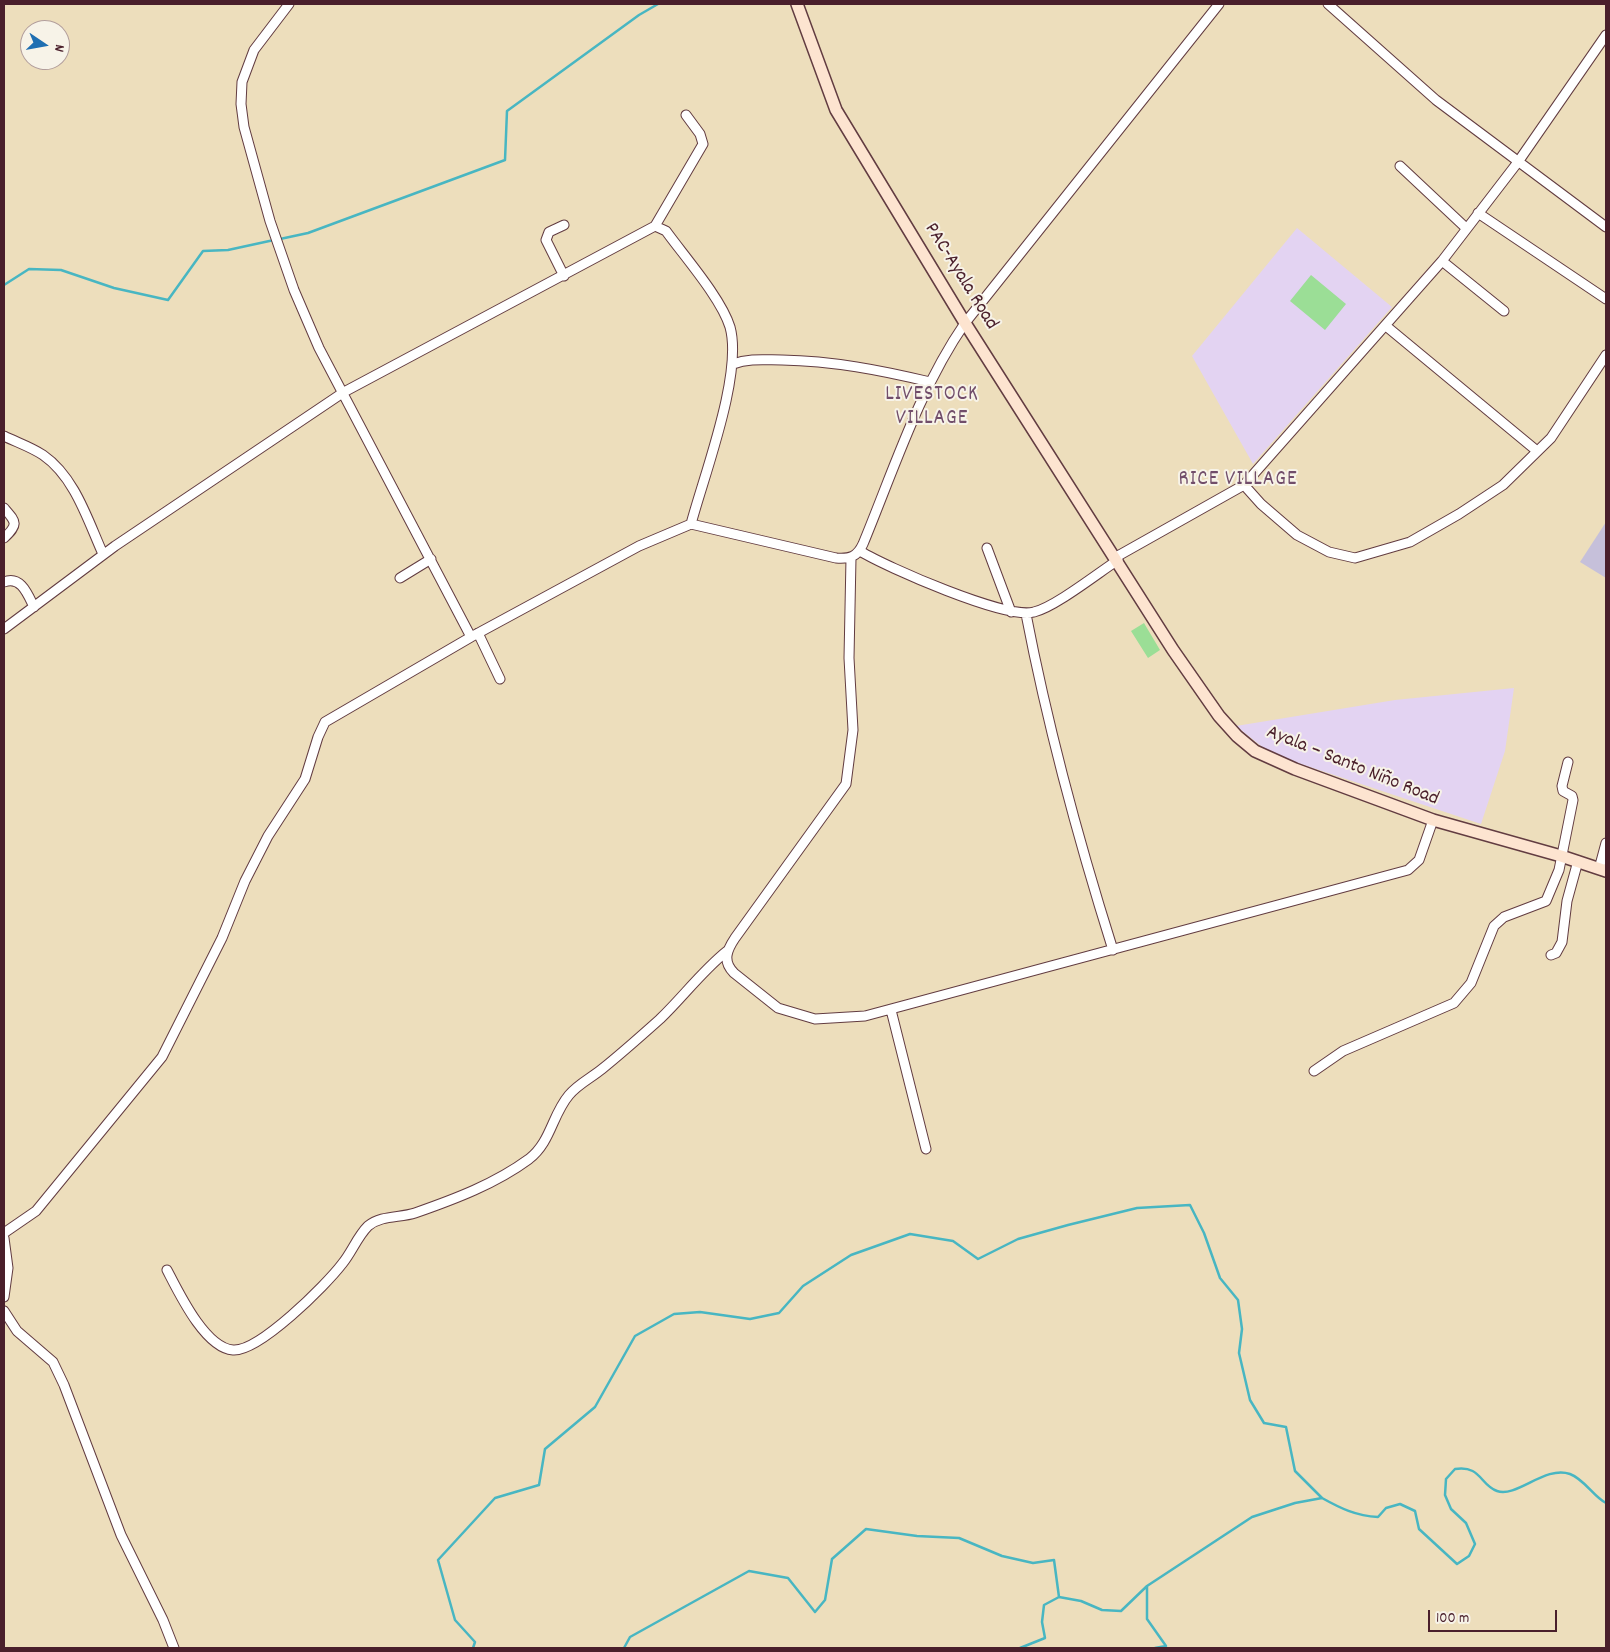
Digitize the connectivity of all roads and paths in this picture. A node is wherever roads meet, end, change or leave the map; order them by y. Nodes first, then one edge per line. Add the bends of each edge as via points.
1 (289, 4) edge
2 (797, 4) edge
3 (1219, 4) edge
4 (1328, 4) edge
5 (1606, 35) edge
6 (686, 115) dead end
7 (1518, 162) junction
8 (1400, 166) dead end
9 (1478, 213) junction
10 (564, 225) dead end
11 (655, 226) junction
12 (1606, 227) edge
13 (1466, 228) junction
14 (1442, 261) junction
15 (564, 276) junction
16 (1606, 299) edge
17 (1504, 312) dead end
18 (965, 323) junction
19 (1386, 326) junction
20 (1606, 355) edge
21 (732, 364) junction
22 (930, 382) junction
23 (344, 392) junction
24 (4, 436) edge
25 (1537, 451) junction
26 (1244, 485) junction
27 (4, 508) edge
28 (691, 524) junction
29 (4, 538) edge
30 (987, 548) dead end
31 (860, 551) junction
32 (103, 554) junction
33 (851, 558) junction
34 (1117, 558) junction
35 (431, 559) junction
36 (400, 578) dead end
37 (4, 582) edge
38 (34, 607) junction
39 (1011, 612) junction
40 (1026, 614) junction
41 (4, 629) edge
42 (475, 635) junction
43 (500, 680) dead end
44 (1568, 762) dead end
45 (1433, 820) junction
46 (1606, 843) edge
47 (1561, 856) junction
48 (1578, 861) junction
49 (1603, 870) edge
50 (1113, 950) junction
51 (727, 951) junction
52 (1551, 955) dead end
53 (891, 1010) junction
54 (1314, 1071) dead end
55 (926, 1149) dead end
56 (4, 1233) edge
57 (4, 1238) edge
58 (167, 1270) dead end
59 (4, 1297) edge
60 (4, 1311) edge
61 (174, 1648) edge

1 - 23 street via 254,50 248,64 242,82 244,127 270,222 294,290 319,348
2 - 18 street, PAC-Ayala Road via 836,110
3 - 18 street
4 - 7 street via 1436,100
5 - 7 street
6 - 11 street via 703,144
7 - 9 street
7 - 12 street
8 - 13 street
9 - 13 street
9 - 16 street
10 - 15 street via 549,232 546,240
11 - 15 street
11 - 21 street via 666,231 715,299 730,326
13 - 14 street
14 - 17 street
14 - 19 street
15 - 23 street
18 - 22 street
18 - 34 street, PAC-Ayala Road
19 - 25 street
19 - 26 street
20 - 25 street via 1551,438
21 - 22 street via 745,360 819,361 854,365
21 - 28 street
22 - 31 street
23 - 32 street
23 - 35 street
24 - 32 street via 42,455 57,468 74,491
25 - 26 street via 1503,485 1459,514 1410,542 1356,558 1329,552 1297,535
26 - 34 street
27 - 29 street via 15,525
28 - 33 street via 828,557
28 - 42 street via 639,546
30 - 39 street
31 - 33 street
31 - 39 street via 976,602
32 - 38 street
33 - 51 street via 849,658 853,730 846,784
34 - 40 street via 1048,606
34 - 45 street, Ayala – Santo Niño Road via 1173,650 1219,716 1255,751
35 - 36 street
35 - 42 street
37 - 38 street via 8,580 21,585
38 - 41 street
39 - 40 street
40 - 50 street via 1060,765
42 - 43 street
42 - 56 street via 325,722 306,780 268,836 222,938 162,1057 36,1211
44 - 47 street via 1562,786 1573,800
45 - 47 street, Ayala – Santo Niño Road
45 - 50 street via 1419,860 1408,870
46 - 49 street
47 - 48 street, Ayala – Santo Niño Road
47 - 54 street via 1559,870 1546,900 1504,916 1494,926 1471,983 1454,1002 1343,1051
48 - 49 street, Ayala – Santo Niño Road
48 - 52 street via 1567,902 1562,942 1556,953
50 - 53 street
51 - 53 street via 729,968 778,1008 815,1019 865,1016
51 - 58 street via 661,1017 570,1094 548,1136 530,1158 504,1176 462,1194 410,1214 374,1222 330,1277 277,1328 255,1344 235,1350 219,1345 189,1310
53 - 55 street
57 - 59 street via 8,1268
60 - 61 street via 17,1331 53,1362 121,1535

